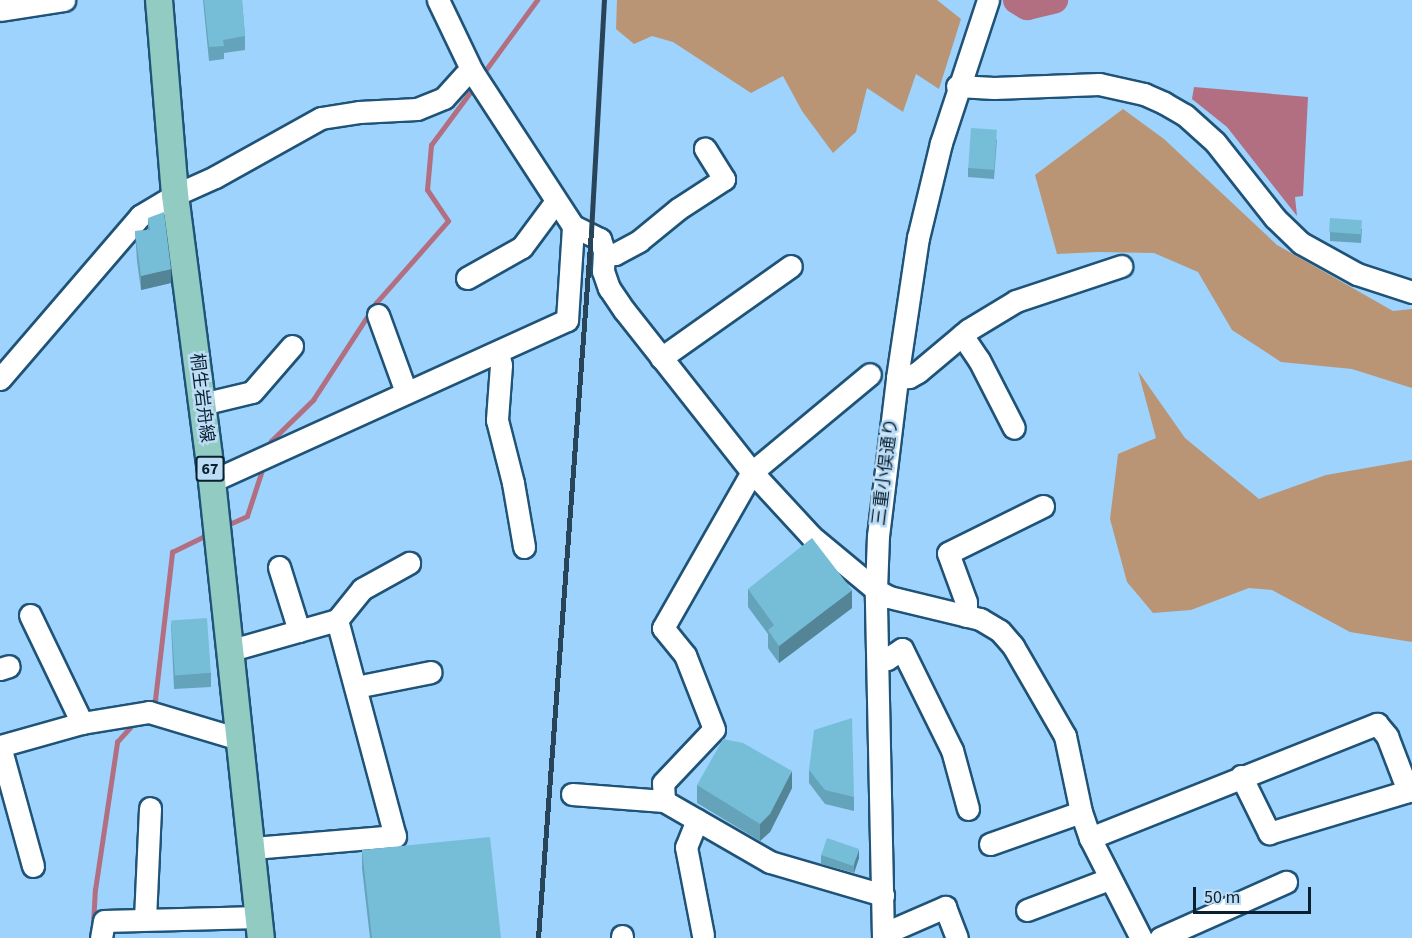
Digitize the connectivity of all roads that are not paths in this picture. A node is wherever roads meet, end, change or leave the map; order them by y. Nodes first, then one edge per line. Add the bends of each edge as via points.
1 (64, 0) edge
2 (159, 0) edge
3 (438, 0) edge
4 (985, 9) edge
5 (0, 10) edge
6 (472, 71) junction
7 (957, 86) junction
8 (705, 148) dead end
9 (175, 195) junction
10 (556, 201) junction
11 (573, 226) junction
12 (604, 255) junction
13 (791, 266) dead end
14 (1120, 266) dead end
15 (467, 278) dead end
16 (1412, 292) edge
17 (378, 315) dead end
18 (962, 335) junction
19 (292, 346) dead end
20 (498, 353) junction
21 (661, 358) junction
22 (870, 374) dead end
23 (897, 378) junction
24 (0, 379) edge
25 (406, 392) junction
26 (202, 404) junction
27 (1014, 428) dead end
28 (752, 472) junction
29 (212, 482) junction
30 (1042, 506) dead end
31 (524, 547) dead end
32 (409, 563) dead end
33 (279, 567) dead end
34 (876, 590) junction
35 (30, 615) dead end
36 (966, 616) junction
37 (337, 620) junction
38 (299, 631) junction
39 (228, 651) junction
40 (878, 660) junction
41 (431, 672) dead end
42 (356, 687) junction
43 (82, 723) junction
44 (239, 739) junction
45 (0, 746) edge
46 (1241, 776) junction
47 (1410, 790) edge
48 (572, 794) dead end
49 (664, 801) junction
50 (150, 808) dead end
51 (968, 808) dead end
52 (1081, 812) junction
53 (697, 820) junction
54 (1090, 838) junction
55 (990, 843) dead end
56 (251, 848) junction
57 (33, 866) dead end
58 (1109, 879) junction
59 (1286, 882) dead end
60 (883, 895) junction
61 (1027, 910) dead end
62 (145, 919) junction
63 (260, 928) edge
64 (703, 934) dead end
65 (883, 936) edge
66 (101, 938) edge
67 (957, 938) edge
68 (1141, 938) edge
69 (1160, 938) edge

1 - 5 street
2 - 9 main road, 桐生岩舟線 / 67
3 - 6 street
4 - 7 street, 三重小俣通り
6 - 9 street via 444,98 417,109 321,118
6 - 10 street
7 - 16 street via 1099,84 1154,99 1201,128 1275,218 1301,243 1357,274
7 - 23 street, 三重小俣通り via 918,238
8 - 12 street via 724,179 639,241 615,254
9 - 24 street via 140,216
9 - 26 main road, 桐生岩舟線 / 67
10 - 11 street
10 - 15 street via 522,247
11 - 12 street via 600,239
11 - 20 street via 567,320
12 - 21 street via 603,271 609,288
13 - 21 street
14 - 18 street via 1016,301
17 - 25 street
18 - 23 street via 918,372
18 - 27 street
19 - 26 street via 252,392
20 - 25 street
20 - 31 street via 498,420
21 - 28 street
22 - 28 street
23 - 34 street, 三重小俣通り via 878,536
25 - 29 street
26 - 29 main road, 桐生岩舟線 / 67
28 - 34 street via 811,536
28 - 49 street via 663,628 685,655 714,729 663,783
29 - 39 main road, 桐生岩舟線 / 67
30 - 36 street via 948,553 966,602
32 - 37 street via 362,588
33 - 38 street
34 - 36 street via 889,597
34 - 40 street, 三重小俣通り
35 - 43 street
36 - 52 street via 980,619 999,631 1013,646 1046,700 1065,736
37 - 38 street
37 - 42 street
38 - 39 street
39 - 44 main road, 桐生岩舟線 / 67
40 - 51 street via 902,649 952,750
40 - 60 street, 三重小俣通り
41 - 42 street
42 - 56 street via 395,836
43 - 44 street via 149,712
43 - 45 street
44 - 56 main road, 桐生岩舟線 / 67
45 - 57 street
46 - 47 street via 1269,833
46 - 47 street via 1377,724 1387,736
46 - 54 street
48 - 49 street
49 - 53 street
50 - 62 street
52 - 54 street
52 - 55 street
53 - 60 street via 770,862
53 - 64 street via 686,847
54 - 58 street
56 - 63 main road, 桐生岩舟線 / 67
58 - 61 street
58 - 68 street
59 - 69 street
60 - 65 street, 三重小俣通り
62 - 63 street
62 - 66 street via 104,921
65 - 67 street via 945,907

